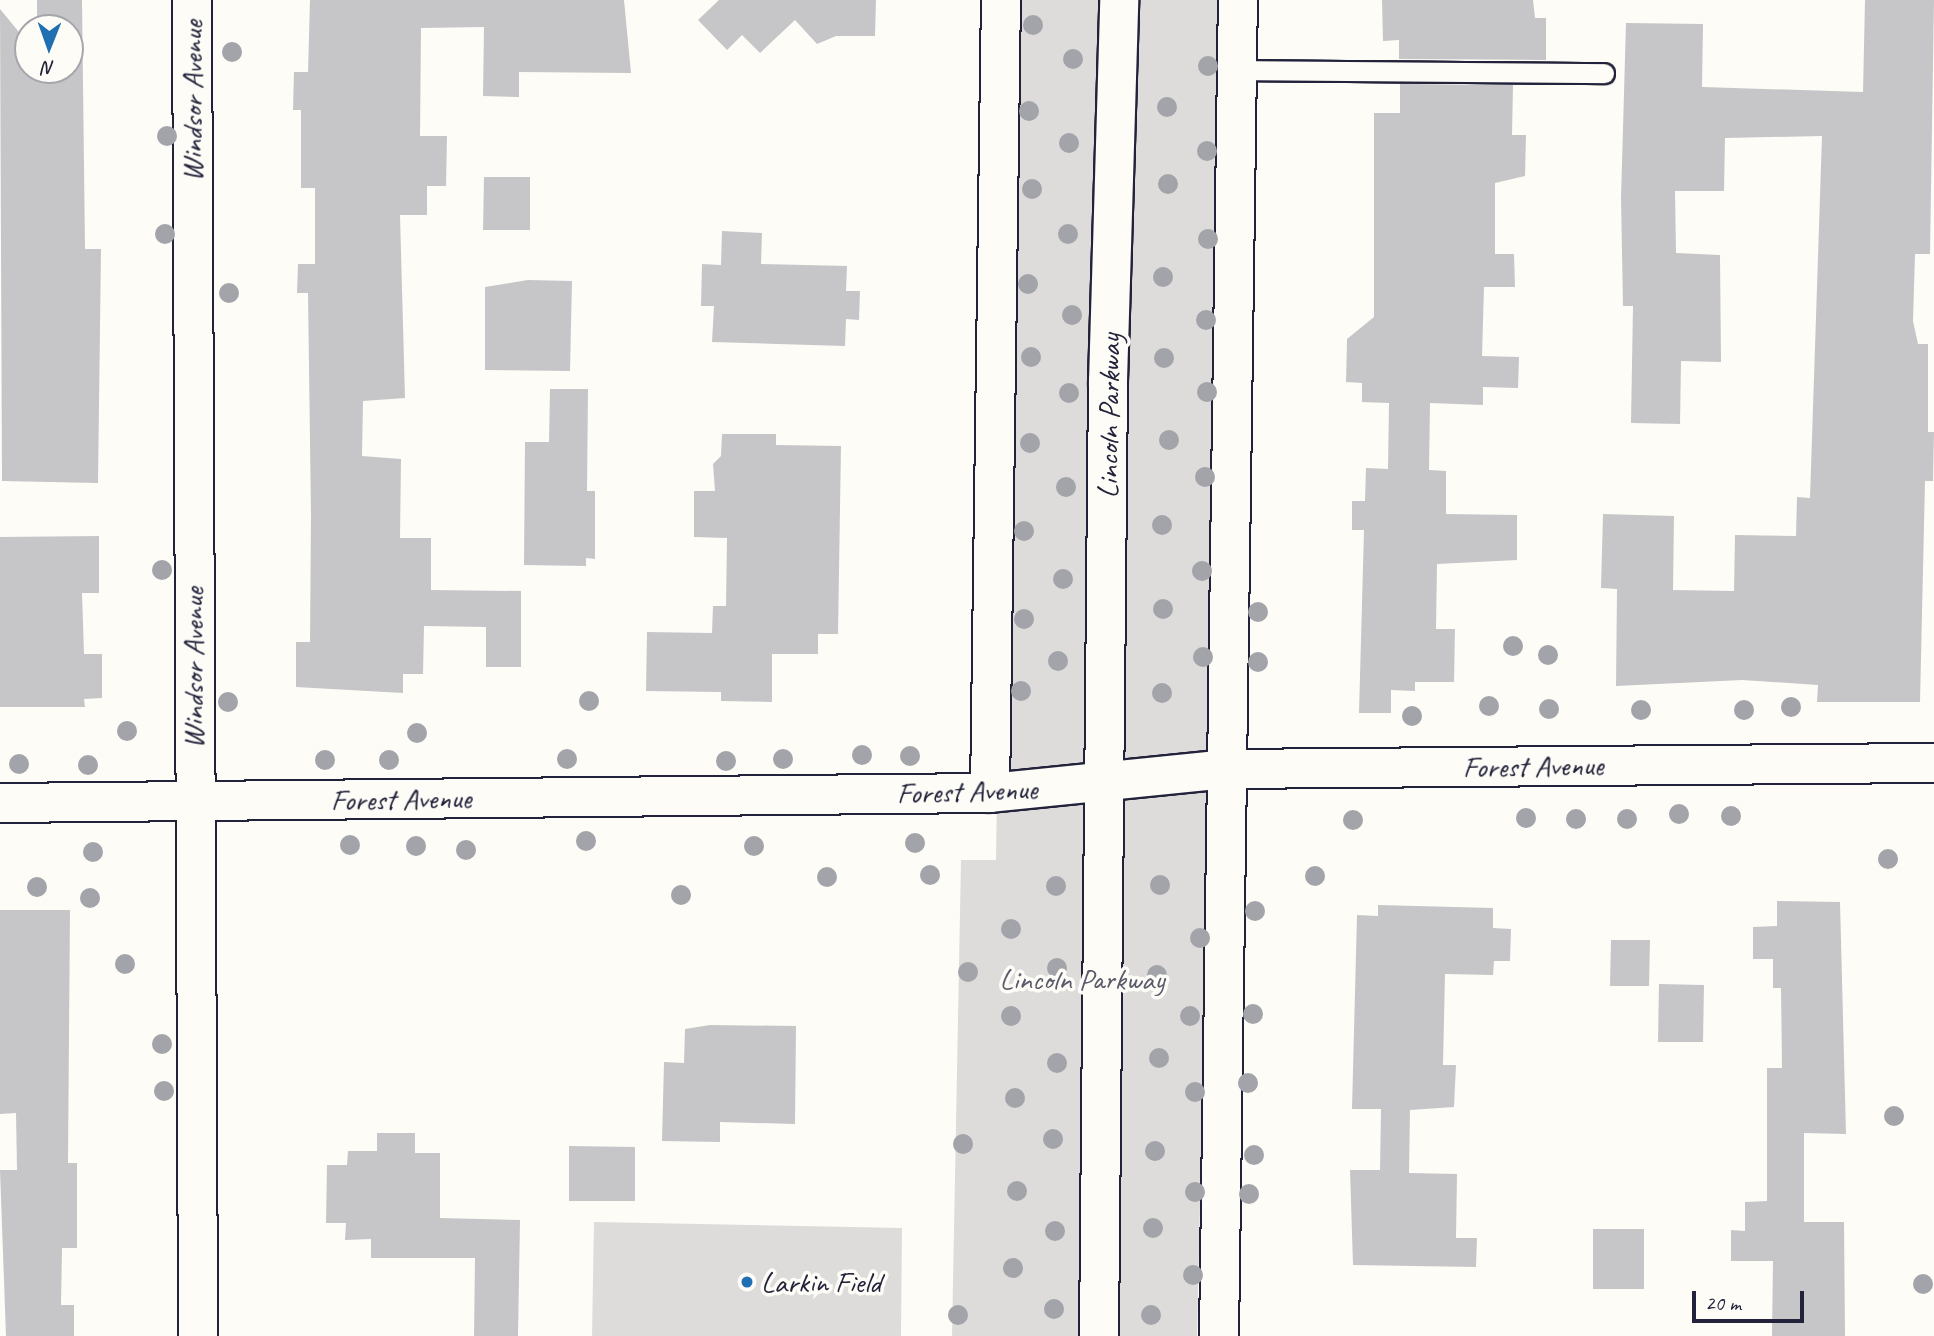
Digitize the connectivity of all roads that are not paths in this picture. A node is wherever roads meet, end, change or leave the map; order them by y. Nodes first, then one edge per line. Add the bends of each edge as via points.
1 (192, 0) edge
2 (1001, 0) edge
3 (1119, 0) edge
4 (1238, 0) edge
5 (1237, 70) junction
6 (1604, 73) dead end
7 (1934, 763) edge
8 (1227, 769) junction
9 (1106, 782) junction
10 (990, 793) junction
11 (193, 801) junction
12 (0, 803) edge
13 (198, 1336) edge
14 (1099, 1336) edge
15 (1219, 1336) edge

1 - 11 street, Windsor Avenue
2 - 10 street
3 - 9 street, Lincoln Parkway via 1108,382
4 - 5 street
5 - 6 lane
5 - 8 street
7 - 8 street, Forest Avenue
8 - 9 street, Forest Avenue
8 - 15 street
9 - 10 street, Forest Avenue
9 - 14 street, Lincoln Parkway
10 - 11 street, Forest Avenue
11 - 12 street, Forest Avenue
11 - 13 street, Windsor Avenue

